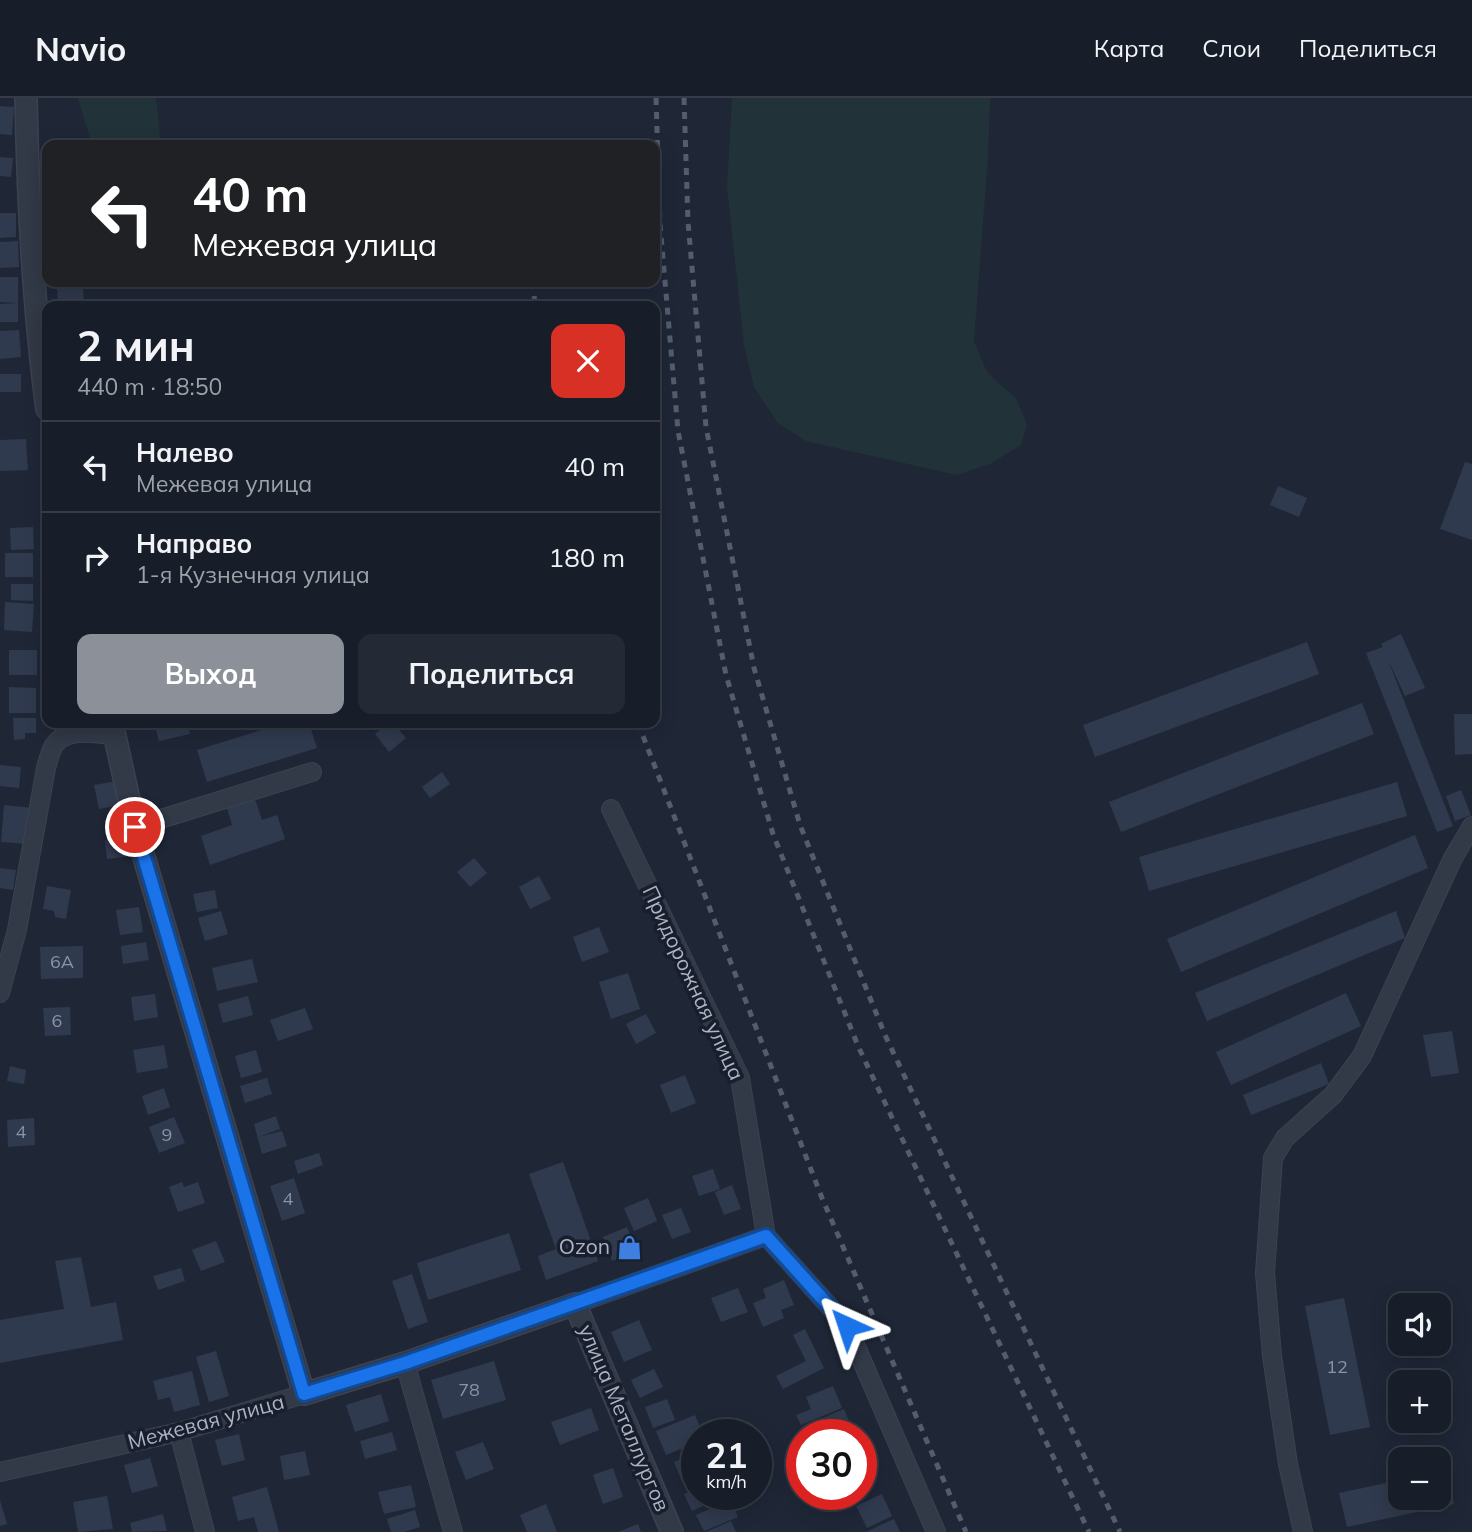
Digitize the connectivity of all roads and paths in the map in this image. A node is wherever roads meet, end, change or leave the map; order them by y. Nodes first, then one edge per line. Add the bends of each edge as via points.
1 (26, 98) edge
2 (42, 371) edge
3 (114, 729) edge
4 (312, 772) dead end
5 (611, 809) dead end
6 (1472, 826) edge
7 (135, 827) junction
8 (0, 993) edge
9 (766, 1236) junction
10 (575, 1304) junction
11 (405, 1363) junction
12 (304, 1394) junction
13 (179, 1432) junction
14 (0, 1472) edge
15 (205, 1532) edge
16 (453, 1532) edge
17 (672, 1532) edge
18 (936, 1532) edge
19 (1303, 1532) edge

1 - 2 street via 32,267
3 - 7 street
3 - 8 street via 71,733 53,747
4 - 7 street
5 - 9 street, Придорожная улица via 740,1078
6 - 19 street via 1362,1056 1333,1095 1285,1138 1273,1158 1265,1273 1272,1356
7 - 12 street
9 - 10 street, Межевая улица
9 - 18 street via 847,1326
10 - 11 street, Межевая улица
10 - 17 street, улица Металлургов
11 - 12 street, Межевая улица
11 - 16 street
12 - 13 street, Межевая улица
13 - 14 street, Межевая улица
13 - 15 street

